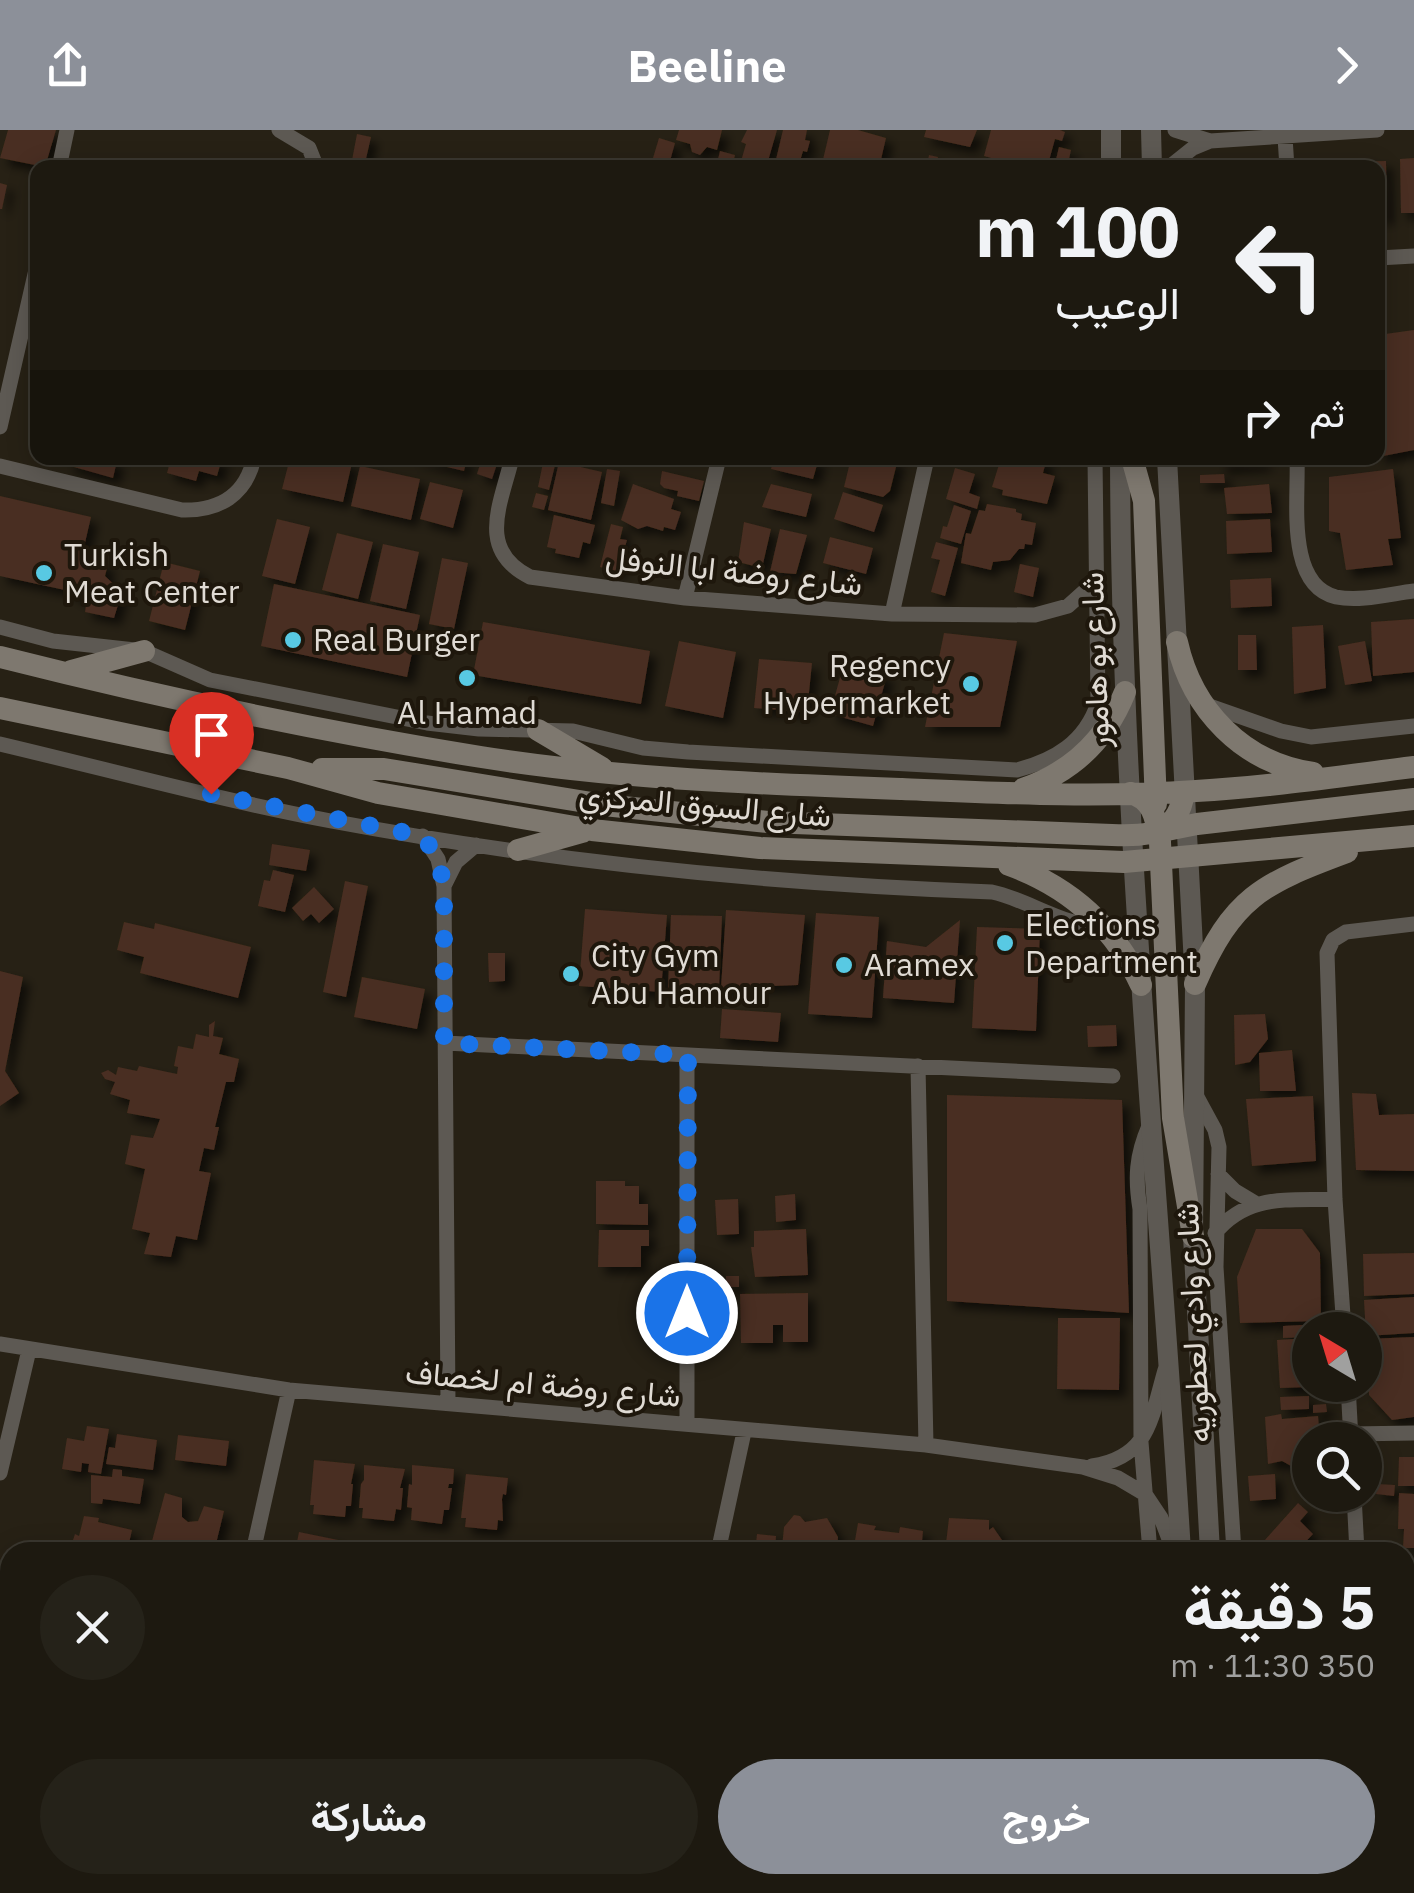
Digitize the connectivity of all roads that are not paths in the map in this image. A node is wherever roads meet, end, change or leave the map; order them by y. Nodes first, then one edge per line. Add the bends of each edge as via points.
1 (67, 130) edge
2 (279, 130) edge
3 (1111, 130) edge
4 (1151, 130) edge
5 (1175, 130) edge
6 (1377, 130) edge
7 (1286, 136) junction
8 (1210, 142) junction
9 (61, 160) edge
10 (314, 160) edge
11 (1112, 160) edge
12 (1152, 160) edge
13 (1175, 160) edge
14 (1287, 160) edge
15 (1414, 256) edge
16 (1385, 258) edge
17 (30, 297) edge
18 (0, 427) edge
19 (251, 465) edge
20 (510, 465) edge
21 (717, 465) edge
22 (925, 465) edge
23 (1095, 465) edge
24 (1120, 465) edge
25 (1134, 465) edge
26 (1167, 465) edge
27 (1297, 465) edge
28 (0, 466) edge
29 (1097, 580) junction
30 (1414, 591) edge
31 (685, 598) junction
32 (1068, 606) junction
33 (892, 614) junction
34 (1098, 616) junction
35 (0, 627) edge
36 (1177, 642) junction
37 (144, 652) junction
38 (0, 658) edge
39 (63, 673) junction
40 (1125, 692) junction
41 (1201, 703) junction
42 (0, 708) edge
43 (1414, 726) edge
44 (538, 730) junction
45 (1084, 732) joint
46 (0, 744) edge
47 (1414, 766) edge
48 (288, 768) junction
49 (610, 773) junction
50 (1342, 776) junction
51 (1155, 792) junction
52 (1184, 792) junction
53 (1004, 793) junction
54 (1130, 793) junction
55 (1414, 799) edge
56 (1186, 826) junction
57 (592, 830) junction
58 (1160, 831) junction
59 (1133, 834) junction
60 (423, 836) junction
61 (1414, 836) edge
62 (1377, 841) junction
63 (476, 845) junction
64 (518, 850) junction
65 (987, 858) junction
66 (1188, 858) junction
67 (1161, 859) junction
68 (1135, 860) junction
69 (444, 886) junction
70 (1414, 924) edge
71 (1103, 925) junction
72 (1195, 984) junction
73 (1141, 986) junction
74 (444, 1043) junction
75 (688, 1055) junction
76 (918, 1066) junction
77 (1113, 1076) dead end
78 (1196, 1096) junction
79 (1150, 1122) junction
80 (1218, 1174) junction
81 (1336, 1199) junction
82 (1254, 1203) junction
83 (1204, 1234) junction
84 (1343, 1312) edge
85 (0, 1344) edge
86 (28, 1350) junction
87 (1169, 1355) junction
88 (289, 1390) junction
89 (448, 1404) junction
90 (687, 1424) junction
91 (744, 1432) junction
92 (1414, 1433) edge
93 (1382, 1435) edge
94 (1141, 1442) junction
95 (926, 1445) junction
96 (1083, 1467) junction
97 (0, 1473) edge
98 (1146, 1494) junction
99 (1355, 1512) edge
100 (255, 1542) edge
101 (720, 1542) edge
102 (1149, 1542) edge
103 (1173, 1542) edge
104 (1177, 1542) edge
105 (1210, 1542) edge
106 (1233, 1542) edge
107 (1356, 1542) edge

1 - 9 street
2 - 10 street via 309,148
3 - 11 street
4 - 12 street
5 - 8 street
6 - 7 street
7 - 8 street
7 - 14 street
8 - 13 street
15 - 16 street
17 - 18 street
19 - 28 street via 239,490 203,511
20 - 31 street, شارع روضة ابا النوفل via 498,520 500,553 512,568 530,577
21 - 31 street
22 - 33 street
23 - 29 street, شارع بو هامور
24 - 40 street, شارع بو هامور
25 - 51 main road via 1144,501
26 - 36 street
27 - 30 street via 1300,560 1318,589 1351,598
29 - 32 street
29 - 34 street, شارع بو هامور
31 - 33 street, شارع روضة ابا النوفل
32 - 33 street, شارع روضة ابا النوفل via 1035,615
32 - 34 street, شارع روضة ابا النوفل
34 - 45 street, شارع بو هامور via 1098,703
35 - 37 street, شارع السوق المركزي
36 - 41 main road
36 - 52 street
37 - 39 main road
37 - 44 street, شارع السوق المركزي via 251,690 454,727
38 - 39 main road, شارع السوق المركزي
39 - 49 main road, شارع السوق المركزي via 464,754
40 - 53 main road via 1107,729 1079,760 1044,782
40 - 54 street, شارع بو هامور
41 - 43 street via 1312,737
41 - 50 main road via 1230,735 1266,759
42 - 48 main road, شارع السوق المركزي
44 - 45 street, شارع السوق المركزي via 688,752 994,770 1053,758
44 - 49 main road
46 - 60 street, شارع السوق المركزي via 246,803
47 - 50 main road, شارع السوق المركزي
48 - 57 main road, شارع السوق المركزي via 378,793
48 - 59 main road via 384,770 604,805 768,822
49 - 53 main road, شارع السوق المركزي
50 - 52 main road, شارع السوق المركزي
51 - 52 main road, شارع السوق المركزي
51 - 54 main road, شارع السوق المركزي
51 - 58 main road
52 - 56 street
52 - 58 main road via 1176,820
53 - 54 main road, شارع السوق المركزي
54 - 58 main road via 1148,803
54 - 59 street, شارع بو هامور
55 - 56 main road
56 - 58 main road
56 - 66 street
57 - 64 main road
57 - 65 main road, شارع السوق المركزي via 760,848
58 - 59 main road
58 - 66 main road via 1171,850
58 - 67 main road
58 - 68 main road via 1143,840
59 - 68 street, شارع بو هامور
60 - 63 street, شارع السوق المركزي
60 - 69 street
61 - 62 main road, شارع السوق المركزي
62 - 66 main road, شارع السوق المركزي
62 - 72 main road via 1295,871 1247,899 1217,935
63 - 64 street, شارع السوق المركزي
63 - 69 street via 456,862
64 - 71 street, شارع السوق المركزي via 779,882 992,892 1067,920
65 - 68 main road, شارع السوق المركزي
65 - 71 main road via 1052,884
66 - 67 main road, شارع السوق المركزي
66 - 72 street, شارع وادي لعطوريه
67 - 68 main road, شارع السوق المركزي
67 - 83 main road via 1173,1118
68 - 73 street, شارع وادي لعطوريه
69 - 74 street
70 - 81 street via 1346,932 1327,953
71 - 73 main road
72 - 78 street, شارع وادي لعطوريه
73 - 79 street, شارع وادي لعطوريه
74 - 75 street
74 - 89 street
75 - 76 street
75 - 90 street
76 - 77 street
76 - 95 street
78 - 80 street, شارع وادي لعطوريه via 1215,1130
78 - 83 street, شارع وادي لعطوريه
79 - 87 street, شارع وادي لعطوريه
79 - 94 street, شارع وادي لعطوريه via 1136,1182
80 - 82 street
80 - 83 street, شارع وادي لعطوريه
81 - 82 street
81 - 84 street
82 - 83 street
83 - 105 street, شارع وادي لعطوريه
83 - 106 street, شارع وادي لعطوريه
85 - 86 street, شارع روضة ام لخصاف
86 - 88 street, شارع روضة ام لخصاف
86 - 97 street
87 - 94 street
87 - 104 street, شارع وادي لعطوريه
88 - 89 street, شارع روضة ام لخصاف
88 - 100 street
89 - 90 street, شارع روضة ام لخصاف
90 - 91 street, شارع روضة ام لخصاف
91 - 95 street, شارع روضة ام لخصاف
91 - 101 street
92 - 93 street
94 - 96 street, شارع روضة ام لخصاف via 1118,1459
94 - 98 street, شارع وادي لعطوريه
95 - 96 street, شارع روضة ام لخصاف
96 - 98 street, شارع روضة ام لخصاف
98 - 102 street, شارع وادي لعطوريه
98 - 103 street
99 - 107 street

